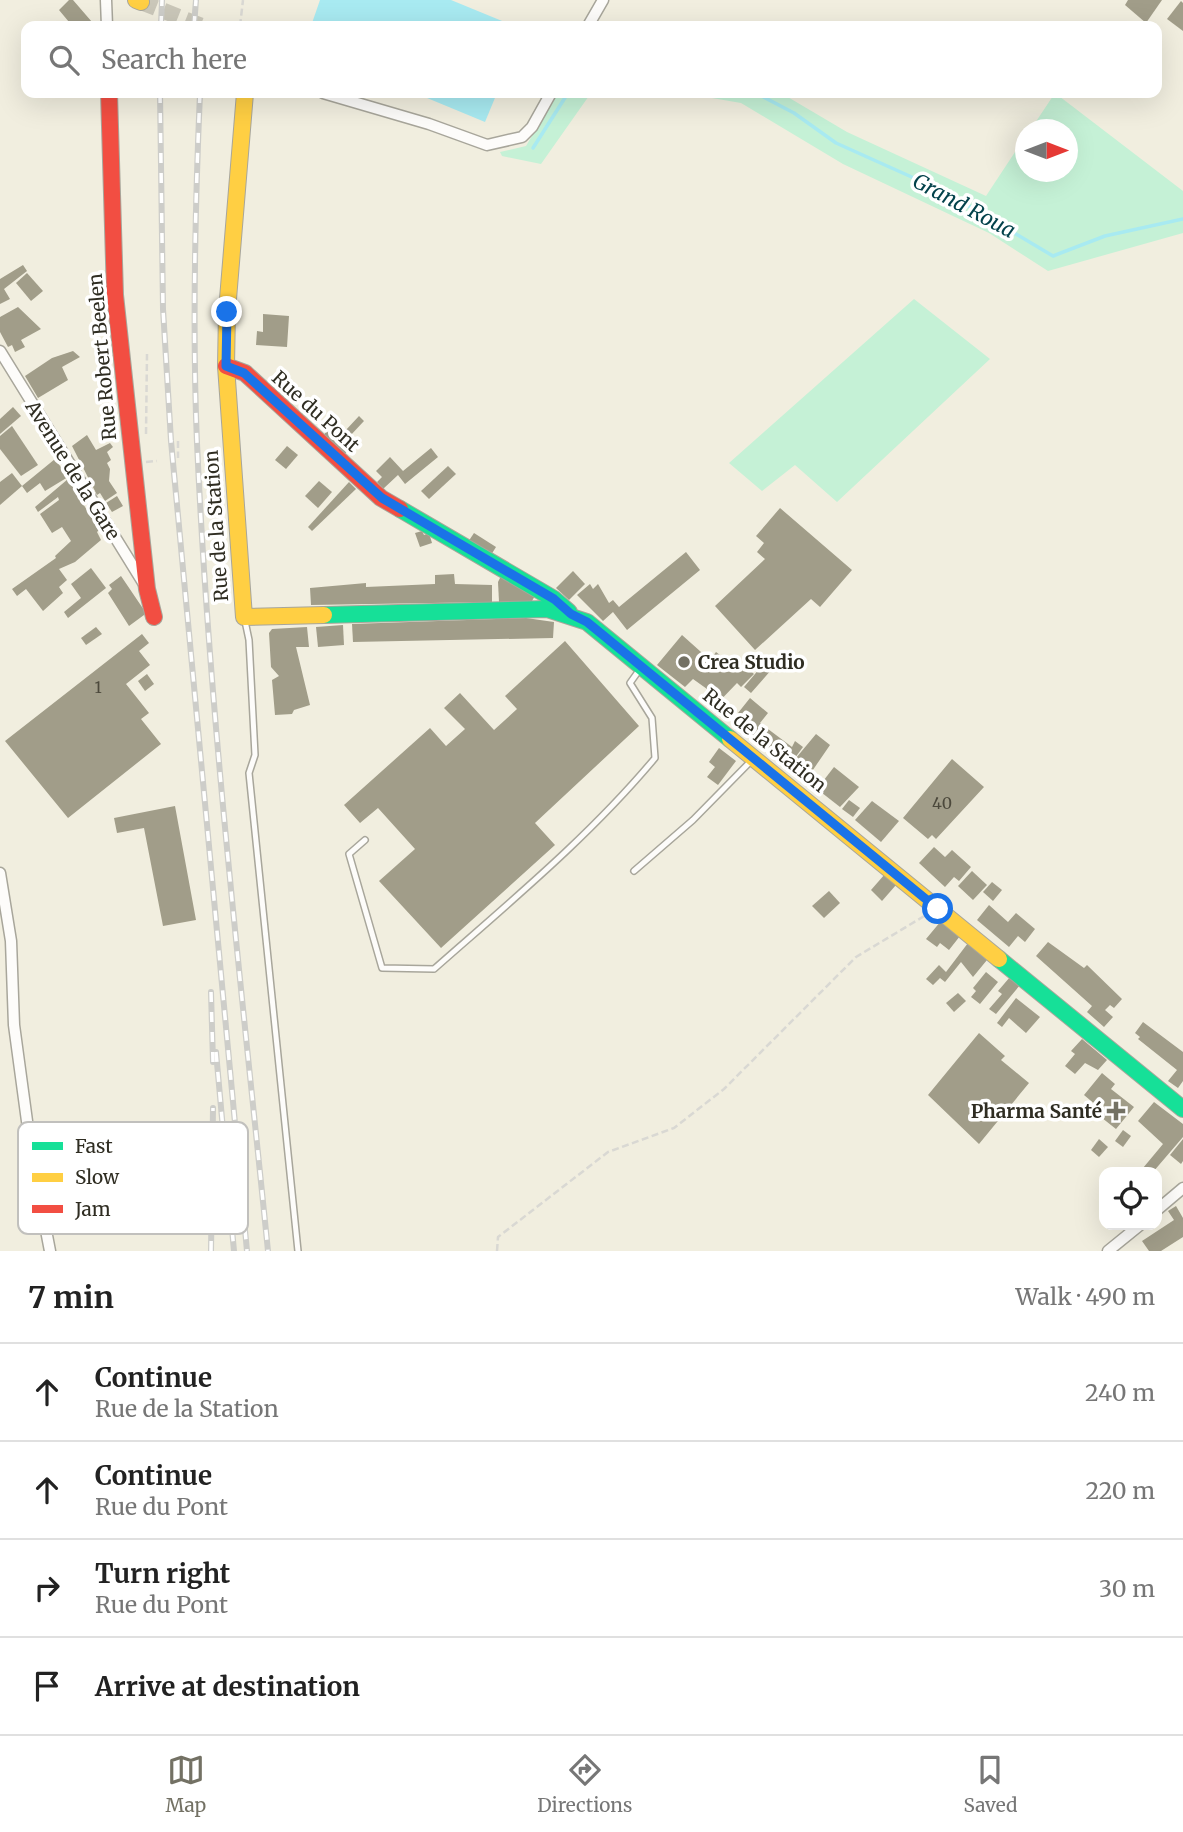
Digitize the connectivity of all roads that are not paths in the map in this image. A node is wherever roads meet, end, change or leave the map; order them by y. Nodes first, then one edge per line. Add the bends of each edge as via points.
1 (106, 0) edge
2 (603, 0) edge
3 (107, 21) edge
4 (592, 21) edge
5 (109, 98) edge
6 (245, 98) edge
7 (340, 98) edge
8 (548, 98) edge
9 (0, 351) edge
10 (226, 366) junction
11 (147, 589) junction
12 (571, 614) junction
13 (154, 617) dead end
14 (244, 617) junction
15 (642, 666) junction
16 (754, 758) junction
17 (365, 840) dead end
18 (634, 871) dead end
19 (0, 873) edge
20 (1183, 1109) edge
21 (27, 1122) edge
22 (1183, 1188) edge
23 (1162, 1206) edge
24 (1134, 1230) edge
25 (299, 1249) edge
26 (1108, 1251) edge

1 - 3 street
2 - 4 street
5 - 11 street, Rue Robert Beelen via 115,295
6 - 10 street
7 - 8 street via 487,145 522,137
9 - 11 street, Avenue de la Gare
10 - 12 street, Rue du Pont via 244,373 382,498 554,599
10 - 14 street, Rue de la Station
11 - 13 street, Rue Robert Beelen
12 - 14 street, Rue de la Station via 547,609
12 - 15 street, Rue de la Station
14 - 25 lane via 255,755 249,773
15 - 16 street, Rue de la Station
15 - 17 lane via 630,683 652,718 655,758 621,799 433,969 382,968 349,854
16 - 18 lane
16 - 20 street, Rue de la Station
19 - 21 street via 11,941 14,1025
22 - 23 street
24 - 26 street

